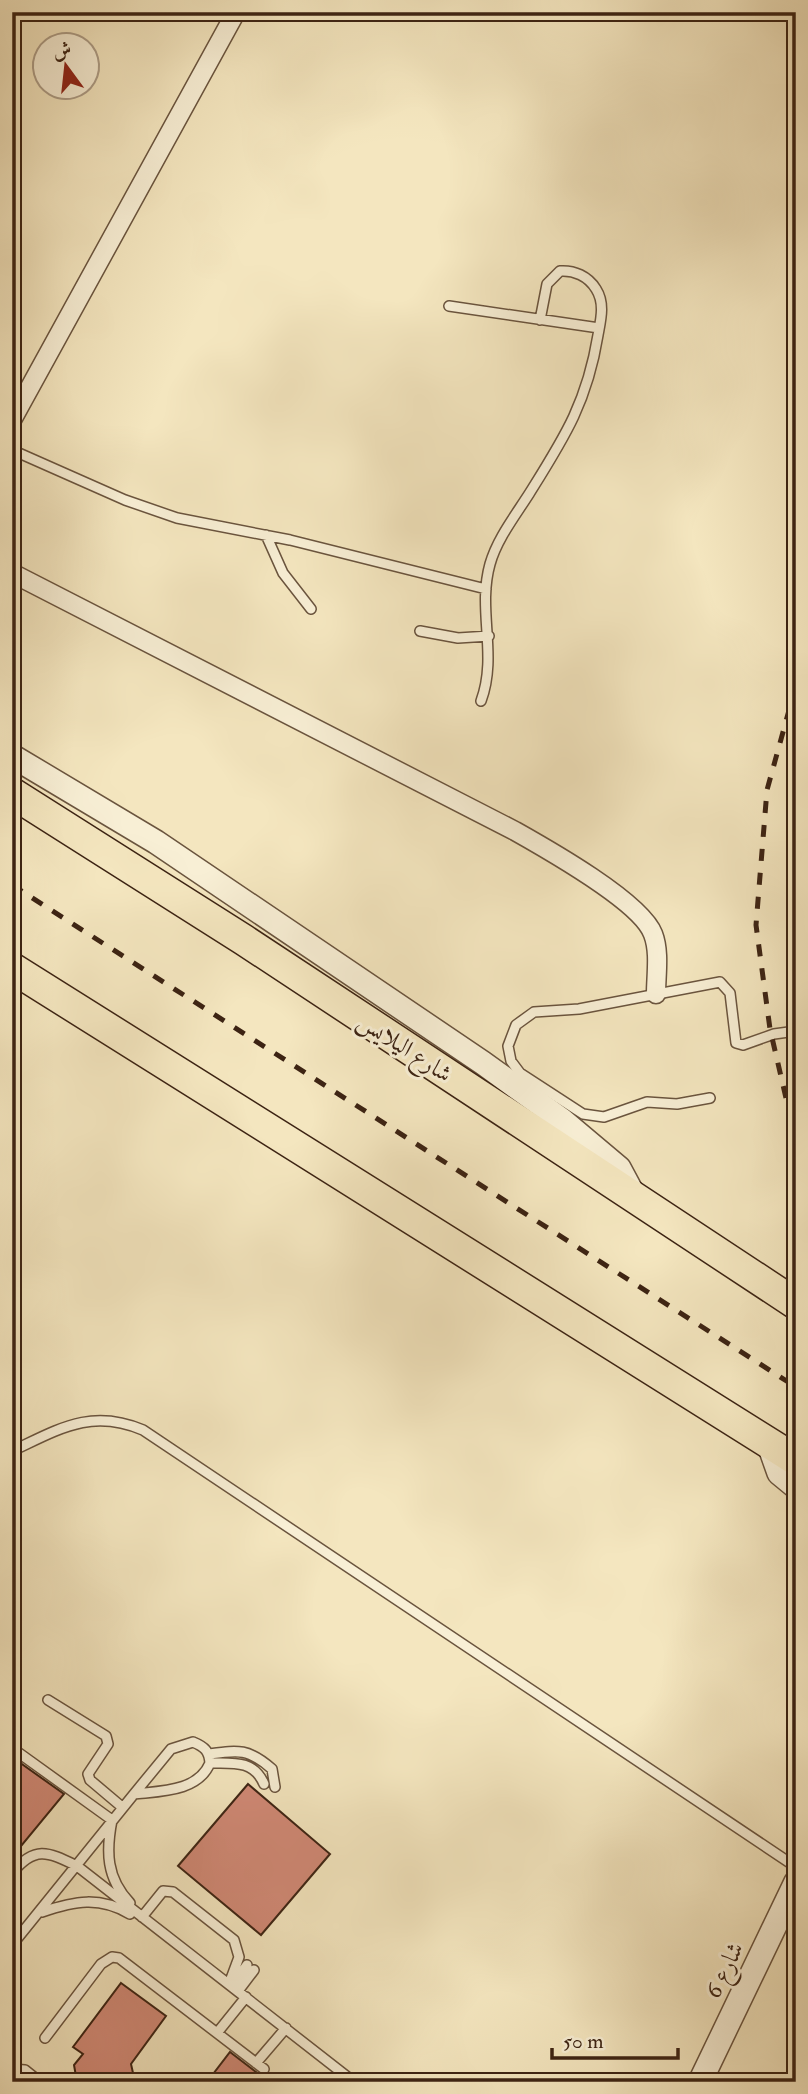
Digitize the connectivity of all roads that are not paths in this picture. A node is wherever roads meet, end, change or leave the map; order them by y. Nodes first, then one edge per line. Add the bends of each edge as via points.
1 (236, 12) edge
2 (449, 306) dead end
3 (540, 320) junction
4 (599, 328) junction
5 (12, 420) edge
6 (12, 450) edge
7 (266, 536) junction
8 (12, 573) edge
9 (485, 589) junction
10 (311, 609) dead end
11 (420, 631) dead end
12 (489, 636) junction
13 (481, 701) dead end
14 (12, 757) edge
15 (12, 793) edge
16 (12, 968) edge
17 (656, 994) junction
18 (796, 1031) edge
19 (710, 1098) dead end
20 (635, 1199) junction
21 (796, 1304) edge
22 (768, 1442) junction
23 (12, 1451) edge
24 (796, 1460) edge
25 (796, 1488) edge
26 (48, 1700) dead end
27 (12, 1748) edge
28 (209, 1758) junction
29 (264, 1784) dead end
30 (275, 1787) dead end
31 (134, 1794) junction
32 (122, 1807) junction
33 (112, 1820) junction
34 (77, 1866) junction
35 (796, 1867) edge
36 (12, 1873) edge
37 (796, 1882) edge
38 (42, 1912) junction
39 (142, 1917) junction
40 (12, 1945) edge
41 (251, 1967) dead end
42 (236, 1989) junction
43 (286, 2028) junction
44 (217, 2033) junction
45 (45, 2038) dead end
46 (12, 2069) edge
47 (40, 2082) edge
48 (354, 2082) edge
49 (394, 2082) edge
50 (423, 2082) edge
51 (700, 2082) edge

1 - 5 street
2 - 3 lane
3 - 4 lane
3 - 4 lane via 550,278 571,271 587,278 598,292 602,307
4 - 9 lane via 581,406 501,539
6 - 7 lane via 151,510
7 - 9 lane
7 - 10 lane via 283,573
8 - 17 street via 564,860 648,923 655,941
9 - 12 lane
11 - 12 lane via 458,638
12 - 13 lane via 489,674
14 - 20 street via 156,842 483,1063 562,1120 618,1168
15 - 20 highway, شارع اليلايس via 244,940
16 - 22 highway
17 - 18 lane via 720,982 730,993 736,1043
17 - 19 lane via 527,1015 512,1031 511,1061 544,1091 592,1116 614,1115 647,1102 677,1104
20 - 21 highway, شارع اليلايس
22 - 24 highway
22 - 25 street via 779,1473
23 - 35 lane via 83,1421 107,1420 143,1430
26 - 32 lane via 106,1736 108,1744 89,1774 90,1780
27 - 33 lane
28 - 29 lane via 247,1765
28 - 30 lane via 239,1750 248,1753 272,1769
28 - 31 lane via 207,1771 190,1784
28 - 31 lane via 204,1746 193,1742 171,1749
31 - 32 lane
32 - 33 lane
33 - 34 lane
33 - 39 lane via 109,1866 118,1888
34 - 36 lane via 41,1853 24,1859
34 - 38 lane
34 - 39 lane
37 - 51 street, شارع 6
38 - 39 lane via 100,1901
38 - 40 lane
39 - 42 lane
39 - 42 lane via 163,1891 173,1892 233,1940 239,1957
41 - 42 lane
42 - 43 lane
42 - 44 lane
43 - 44 lane via 260,2066
43 - 48 lane
44 - 45 lane via 125,1962 112,1957 101,1964
46 - 47 lane via 25,2070
49 - 50 lane

